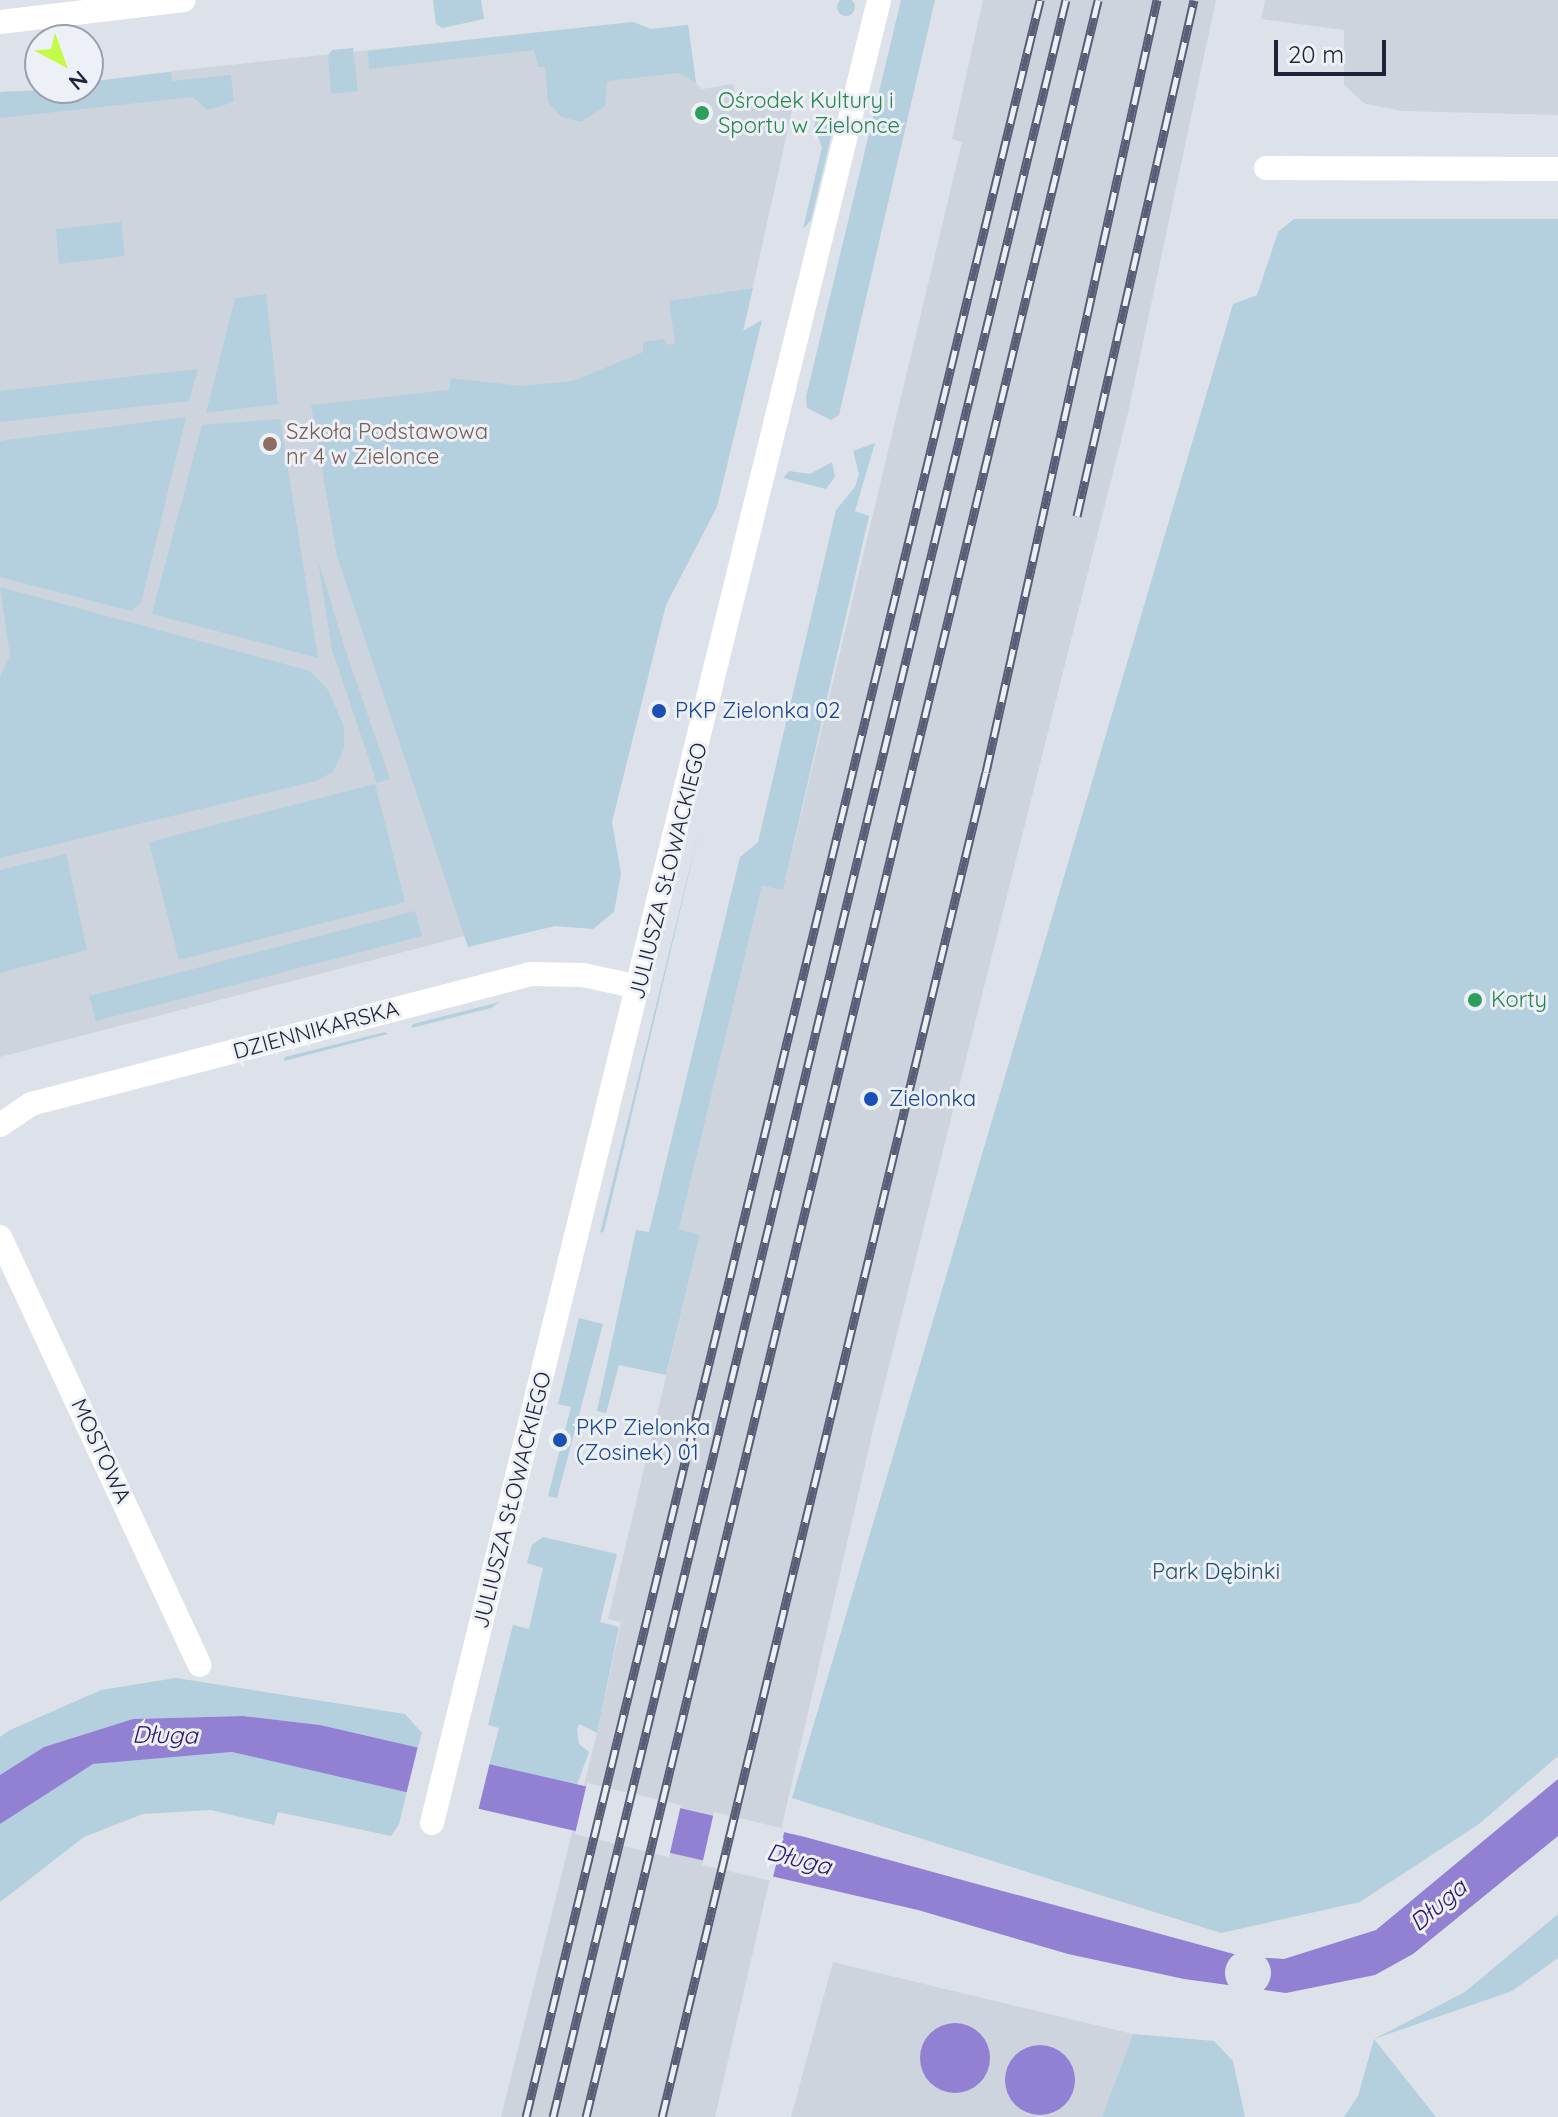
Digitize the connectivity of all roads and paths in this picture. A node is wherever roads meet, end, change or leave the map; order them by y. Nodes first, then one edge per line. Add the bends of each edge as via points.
1 (184, 0) edge
2 (879, 0) edge
3 (0, 22) edge
4 (1266, 168) dead end
5 (1558, 169) edge
6 (639, 987) junction
7 (0, 1125) edge
8 (0, 1237) edge
9 (200, 1665) dead end
10 (432, 1823) dead end

1 - 3 street
2 - 6 street, JULIUSZA SŁOWACKIEGO
4 - 5 street
6 - 7 street, DZIENNIKARSKA via 568,973 531,974 31,1104
6 - 10 street, JULIUSZA SŁOWACKIEGO
8 - 9 street, MOSTOWA

